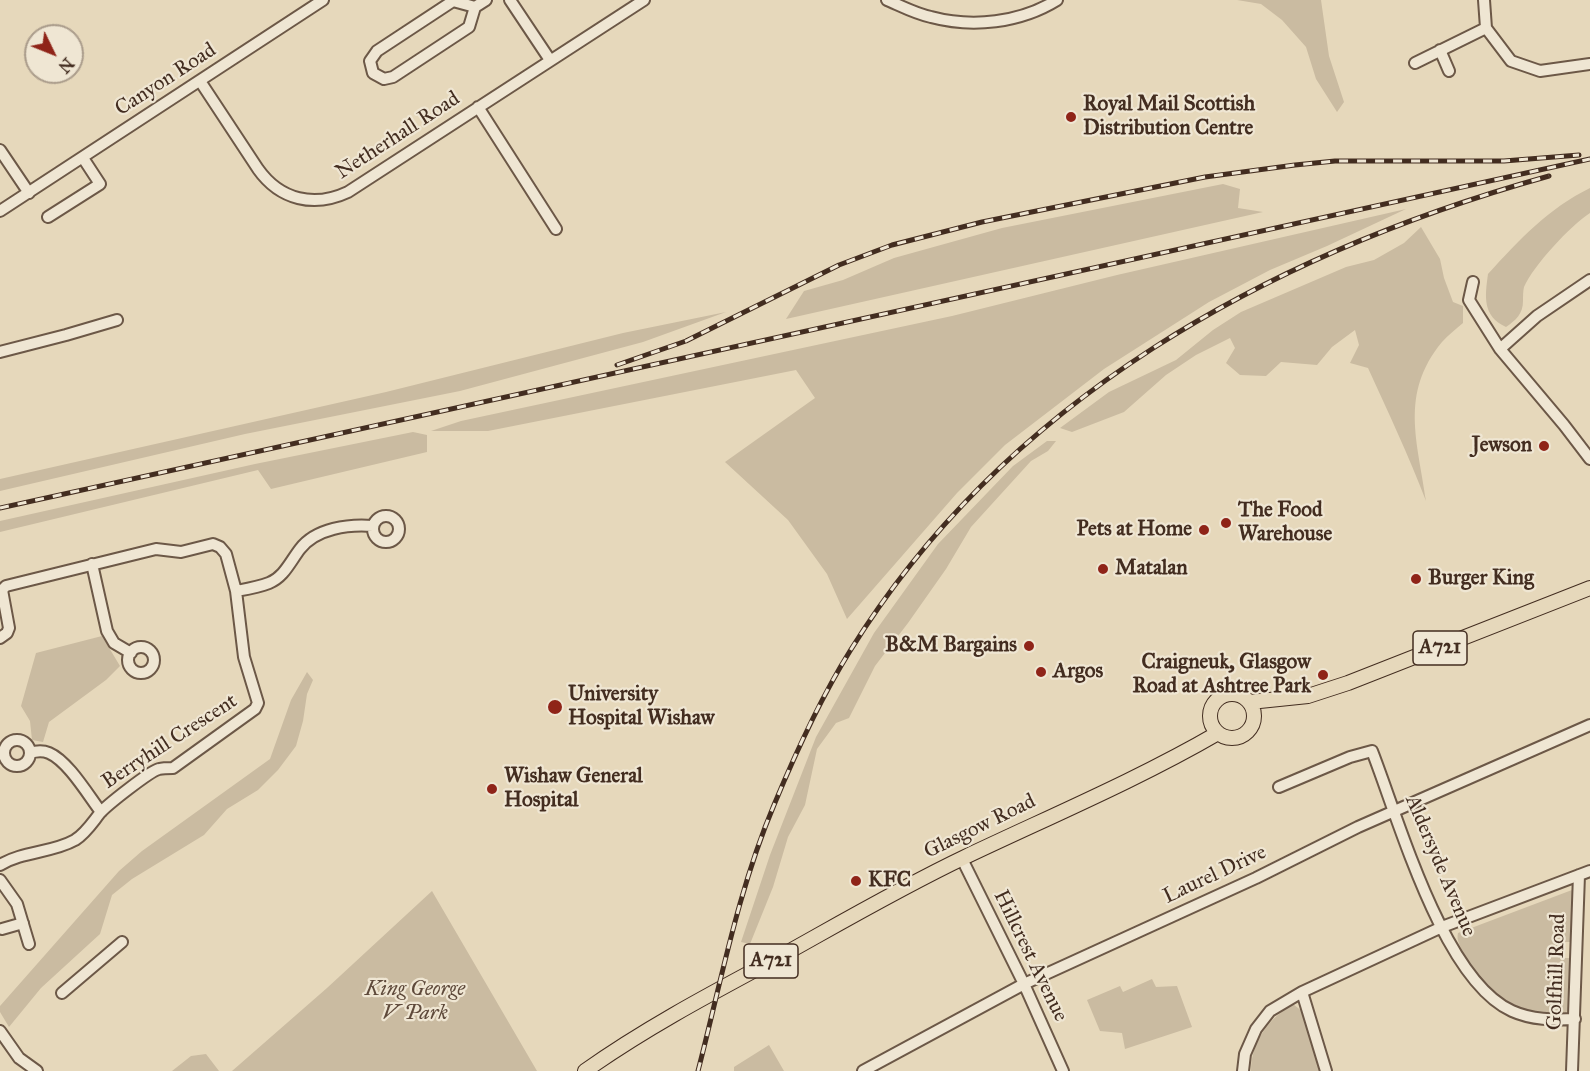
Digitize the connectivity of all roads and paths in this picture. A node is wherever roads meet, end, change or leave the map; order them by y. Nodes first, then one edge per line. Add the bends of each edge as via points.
1 (323, 0) edge
2 (486, 0) edge
3 (510, 0) edge
4 (645, 0) edge
5 (887, 0) edge
6 (1057, 0) edge
7 (1484, 0) edge
8 (475, 7) junction
9 (1486, 28) junction
10 (1440, 50) junction
11 (550, 60) junction
12 (1415, 63) dead end
13 (1590, 64) edge
14 (1449, 71) dead end
15 (200, 81) junction
16 (478, 107) junction
17 (0, 150) edge
18 (84, 158) junction
19 (29, 193) junction
20 (0, 211) edge
21 (48, 217) dead end
22 (556, 229) dead end
23 (1590, 280) edge
24 (1473, 282) dead end
25 (117, 320) dead end
26 (1500, 349) junction
27 (0, 352) edge
28 (1588, 454) edge
29 (373, 526) dead end
30 (92, 564) junction
31 (1590, 588) edge
32 (236, 591) junction
33 (0, 639) edge
34 (131, 653) dead end
35 (1252, 707) junction
36 (1590, 725) edge
37 (1214, 727) junction
38 (30, 753) dead end
39 (1279, 787) dead end
40 (101, 812) junction
41 (1394, 813) junction
42 (962, 858) junction
43 (0, 865) edge
44 (1585, 873) edge
45 (0, 880) edge
46 (22, 923) junction
47 (1442, 927) junction
48 (2, 929) dead end
49 (122, 942) dead end
50 (29, 944) dead end
51 (1024, 984) junction
52 (1302, 992) junction
53 (62, 993) dead end
54 (1575, 1019) junction
55 (0, 1030) edge
56 (37, 1071) edge
57 (585, 1071) edge
58 (863, 1071) edge
59 (1063, 1071) edge
60 (1243, 1071) edge
61 (1326, 1071) edge
62 (1572, 1071) edge

1 - 15 street, Canyon Road
2 - 8 street
3 - 11 street
4 - 11 street, Netherhall Road
5 - 6 street via 930,17 969,24 1010,19
7 - 9 street
8 - 8 street via 453,1 376,51 370,61 373,73 380,78 393,77 469,27
9 - 10 street
9 - 13 street via 1511,61 1540,72
10 - 12 street
10 - 14 street
11 - 16 street, Netherhall Road
15 - 16 street, Netherhall Road via 263,177 284,193 310,201 330,200 348,192
15 - 18 street, Canyon Road
16 - 22 street
17 - 19 street
18 - 19 street, Canyon Road
18 - 21 street via 100,184
19 - 20 street, Canyon Road
23 - 26 street via 1538,316
24 - 26 street via 1469,300
25 - 27 street
26 - 28 street
29 - 32 street via 328,531 311,538 284,573 269,583
30 - 32 street, Berryhill Crescent via 156,549 181,552 213,544 226,554
30 - 33 street, Berryhill Crescent via 6,586 2,597 9,628
30 - 34 street via 107,631 114,643
31 - 35 main road, A721 via 1348,683
32 - 40 street, Berryhill Crescent via 244,657 258,703 255,710 173,768 159,769
35 - 37 main road via 1252,726 1243,736 1230,738
35 - 37 main road via 1240,695 1221,696 1211,707
36 - 41 street, Laurel Drive
37 - 42 main road, Glasgow Road / A721 via 1180,755
38 - 40 street via 50,753 62,762
39 - 41 street, Aldersyde Avenue via 1350,756 1372,751
40 - 43 street, Berryhill Crescent via 75,840
41 - 47 street, Aldersyde Avenue
41 - 51 street, Laurel Drive
42 - 51 street, Hillcrest Avenue
42 - 57 main road, Glasgow Road / A721 via 690,1004
44 - 47 street
44 - 54 street, Golfhill Road
45 - 46 street via 17,904
46 - 48 street
46 - 50 street
47 - 52 street
47 - 54 street, Aldersyde Avenue via 1461,963 1495,1000 1513,1011 1544,1020
49 - 53 street
51 - 58 street, Laurel Drive
51 - 59 street, Hillcrest Avenue
52 - 60 street via 1270,1011 1256,1029 1245,1054
52 - 61 street
54 - 62 street, Golfhill Road
55 - 56 street via 19,1058

